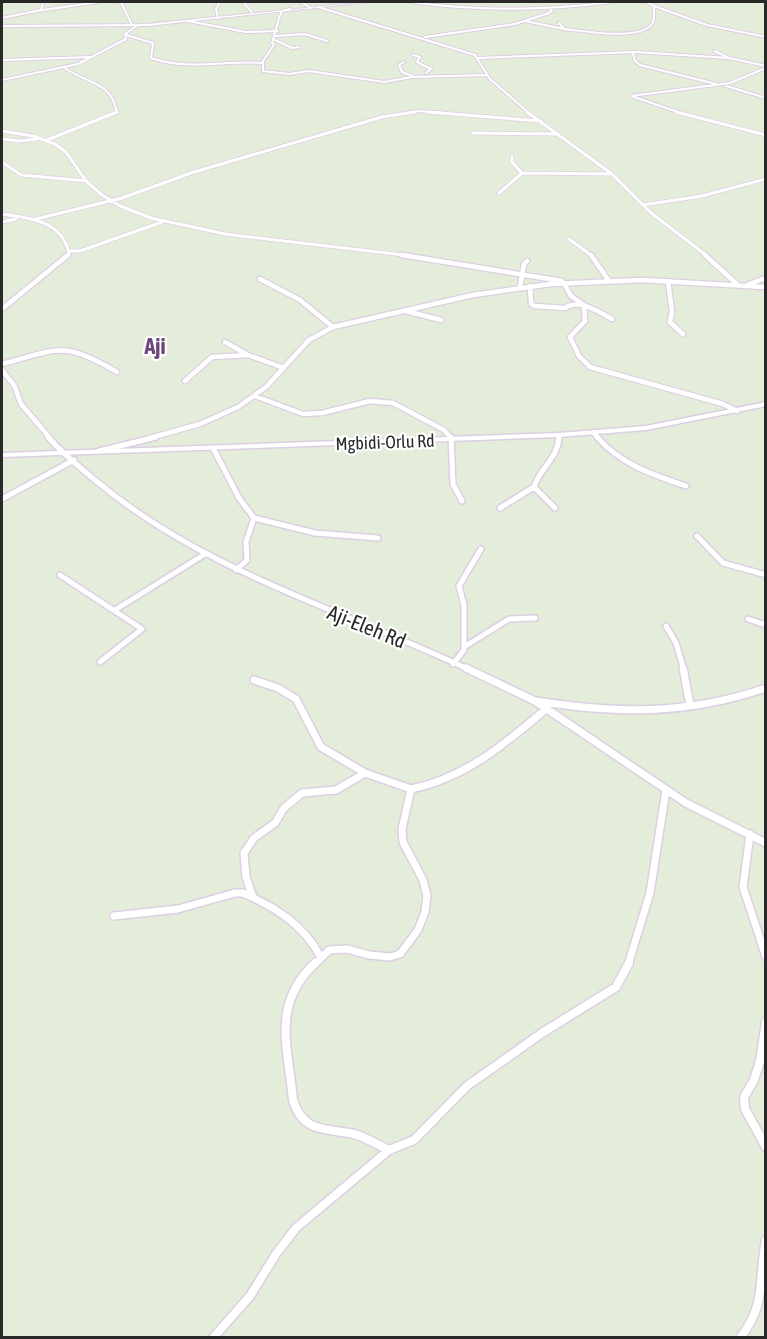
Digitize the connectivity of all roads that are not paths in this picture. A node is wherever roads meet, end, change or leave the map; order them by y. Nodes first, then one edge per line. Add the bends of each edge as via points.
1 (44, 2) edge
2 (99, 2) edge
3 (121, 2) edge
4 (220, 2) edge
5 (243, 2) edge
6 (302, 2) edge
7 (368, 2) edge
8 (409, 2) edge
9 (612, 2) edge
10 (646, 2) edge
11 (493, 4) dead end
12 (512, 4) dead end
13 (654, 6) junction
14 (318, 7) junction
15 (310, 8) junction
16 (498, 8) junction
17 (516, 8) junction
18 (550, 9) junction
19 (42, 10) junction
20 (282, 10) junction
21 (252, 12) junction
22 (2, 18) edge
23 (218, 18) junction
24 (188, 21) junction
25 (524, 21) junction
26 (559, 23) dead end
27 (132, 25) junction
28 (138, 25) junction
29 (2, 26) edge
30 (564, 29) junction
31 (278, 31) junction
32 (253, 32) junction
33 (126, 35) junction
34 (275, 37) junction
35 (765, 37) edge
36 (421, 38) junction
37 (327, 41) dead end
38 (299, 47) dead end
39 (715, 51) dead end
40 (633, 54) junction
41 (413, 55) dead end
42 (94, 56) junction
43 (478, 58) junction
44 (729, 58) junction
45 (2, 60) edge
46 (404, 62) dead end
47 (262, 63) junction
48 (765, 67) edge
49 (65, 68) junction
50 (487, 75) junction
51 (412, 77) junction
52 (2, 80) edge
53 (417, 82) dead end
54 (2, 85) edge
55 (723, 85) junction
56 (765, 98) edge
57 (541, 121) junction
58 (2, 130) edge
59 (472, 133) dead end
60 (559, 134) junction
61 (765, 135) edge
62 (2, 139) edge
63 (46, 139) junction
64 (512, 157) dead end
65 (2, 162) edge
66 (522, 174) junction
67 (612, 174) junction
68 (765, 179) edge
69 (87, 181) junction
70 (499, 193) dead end
71 (110, 200) junction
72 (643, 206) junction
73 (2, 214) edge
74 (23, 218) junction
75 (36, 219) junction
76 (2, 222) edge
77 (162, 222) junction
78 (569, 239) dead end
79 (69, 251) junction
80 (527, 261) dead end
81 (524, 274) junction
82 (765, 278) edge
83 (260, 279) dead end
84 (609, 281) junction
85 (567, 282) junction
86 (668, 282) junction
87 (740, 285) junction
88 (530, 286) junction
89 (520, 287) junction
90 (765, 287) edge
91 (2, 298) edge
92 (12, 300) junction
93 (584, 305) junction
94 (2, 309) edge
95 (405, 310) junction
96 (612, 319) dead end
97 (441, 320) dead end
98 (333, 327) junction
99 (683, 334) dead end
100 (225, 342) dead end
101 (248, 355) junction
102 (2, 363) edge
103 (284, 368) junction
104 (2, 370) edge
105 (117, 372) dead end
106 (185, 381) dead end
107 (255, 396) junction
108 (765, 404) edge
109 (737, 411) junction
110 (594, 433) junction
111 (559, 435) junction
112 (453, 440) junction
113 (213, 448) junction
114 (99, 451) junction
115 (61, 452) junction
116 (2, 455) edge
117 (74, 460) junction
118 (686, 486) dead end
119 (534, 487) junction
120 (2, 499) edge
121 (462, 501) dead end
122 (500, 508) dead end
123 (555, 508) dead end
124 (254, 518) junction
125 (697, 536) dead end
126 (378, 538) dead end
127 (481, 549) dead end
128 (205, 554) junction
129 (236, 570) junction
130 (60, 575) dead end
131 (765, 575) edge
132 (115, 610) junction
133 (535, 618) dead end
134 (748, 619) dead end
135 (765, 625) edge
136 (666, 626) dead end
137 (464, 647) junction
138 (100, 662) dead end
139 (453, 664) junction
140 (254, 680) dead end
141 (765, 688) edge
142 (535, 701) junction
143 (690, 705) junction
144 (546, 709) junction
145 (365, 773) junction
146 (411, 789) junction
147 (666, 790) junction
148 (750, 834) junction
149 (765, 843) edge
150 (253, 897) junction
151 (114, 916) dead end
152 (320, 956) junction
153 (765, 957) edge
154 (765, 1022) edge
155 (765, 1147) edge
156 (389, 1150) junction
157 (765, 1240) edge
158 (213, 1338) edge
159 (740, 1338) edge

1 - 19 street
2 - 19 street
3 - 27 street
4 - 23 street via 216,9
5 - 21 street
6 - 15 street
7 - 14 street
8 - 16 street
9 - 18 street
10 - 13 street
11 - 16 street
12 - 17 street
13 - 30 street via 654,19 645,30 620,34
13 - 35 street via 707,25
14 - 15 street
14 - 36 street
15 - 20 street
16 - 17 street
17 - 18 street
18 - 25 street via 549,13
19 - 22 street
20 - 21 street
20 - 31 street
21 - 23 street
23 - 24 street
24 - 28 street
24 - 32 street
25 - 30 street
25 - 36 street
26 - 30 street
27 - 28 street
27 - 29 street
28 - 33 street
31 - 32 street
31 - 34 street
32 - 34 street
33 - 42 street via 122,42
33 - 47 street via 153,43 152,58 167,64
34 - 37 street via 301,33
34 - 38 street via 292,48
34 - 47 street
36 - 43 street
39 - 44 street
40 - 43 street
40 - 44 street
40 - 55 street via 640,65
41 - 51 street via 420,57 417,62 431,71
42 - 45 street
42 - 49 street
43 - 50 street
44 - 48 street
46 - 51 street via 399,65 402,72
47 - 51 street via 262,71 281,74 307,70 384,82
48 - 55 street
49 - 52 street
49 - 63 street via 79,79 110,92 117,113
50 - 51 street
50 - 57 street
51 - 53 street
52 - 54 street
55 - 56 street
55 - 61 street via 631,96
57 - 60 street
57 - 71 street via 419,111 382,117 286,143
58 - 63 street
59 - 60 street
60 - 67 street
62 - 63 street
63 - 69 street via 71,156
64 - 66 street
65 - 69 street via 21,175
66 - 67 street
66 - 70 street
67 - 72 street
68 - 72 street
69 - 71 street
71 - 75 street
71 - 77 street
72 - 87 street
73 - 74 street
74 - 75 street
74 - 76 street
75 - 79 street via 62,234
77 - 79 street via 80,251
77 - 81 street
78 - 84 street via 591,255
79 - 92 street
80 - 81 street
81 - 85 street
81 - 89 street
82 - 87 street
83 - 98 street via 300,300
84 - 85 street
84 - 86 street
85 - 88 street
85 - 93 street via 567,291
86 - 87 street
86 - 99 street via 670,322
87 - 90 street
88 - 89 street
88 - 93 street via 531,304 536,306
89 - 95 street
91 - 92 street
92 - 94 street
93 - 96 street
93 - 109 street via 585,321 570,337 579,356 590,367
95 - 97 street
95 - 98 street
98 - 103 street via 300,346
100 - 101 street
101 - 103 street
101 - 106 street via 212,357
102 - 105 street via 61,350 86,355
103 - 107 street
104 - 115 street, Aji-Eleh Rd via 14,385 21,404
107 - 112 street via 285,410 313,415 362,402 393,403 444,430
107 - 114 street via 207,422
108 - 109 main road, Mgbidi-Orlu Rd
109 - 110 main road, Mgbidi-Orlu Rd
110 - 111 main road, Mgbidi-Orlu Rd
110 - 118 street via 604,448 620,459 641,471
111 - 112 main road, Mgbidi-Orlu Rd
111 - 119 street via 555,458 536,476
112 - 113 main road, Mgbidi-Orlu Rd
112 - 121 street via 453,484
113 - 114 main road, Mgbidi-Orlu Rd
113 - 124 street
114 - 115 main road, Mgbidi-Orlu Rd
115 - 116 main road, Mgbidi-Orlu Rd
115 - 117 street, Aji-Eleh Rd
117 - 120 street
117 - 128 street, Aji-Eleh Rd via 122,502
119 - 122 street
119 - 123 street
124 - 126 street via 315,533
124 - 129 street via 246,542 247,560
125 - 131 street via 723,563
127 - 137 street via 459,586 464,605
128 - 129 street, Aji-Eleh Rd
128 - 132 street
129 - 139 street, Aji-Eleh Rd
130 - 132 street
132 - 138 street via 142,629
133 - 137 street via 509,619
134 - 135 street
136 - 143 street via 674,634
137 - 139 street
139 - 142 street, Aji-Eleh Rd
140 - 145 street via 296,699 321,747
141 - 143 street
142 - 143 street via 599,710
142 - 144 street, Aji-Eleh Rd
144 - 146 street via 460,772
144 - 147 street, Aji-Eleh Rd
145 - 146 street
145 - 150 street via 350,785 326,794 302,793 284,808 275,823 254,838 244,853
146 - 152 street via 402,829 403,842 427,895 426,912 418,930 400,954 390,957 347,949 329,950
147 - 148 street, Aji-Eleh Rd
147 - 156 street via 648,893 634,955 625,975 606,995 542,1033 467,1086 414,1140
148 - 149 street, Aji-Eleh Rd
148 - 153 street via 743,886
150 - 151 street via 235,893 178,909
150 - 152 street via 298,926
152 - 156 street via 292,992 285,1014 289,1074 297,1113 311,1126 357,1135
154 - 155 street via 760,1061 744,1097 745,1109
156 - 158 street via 296,1228 250,1296
157 - 159 street via 758,1309

